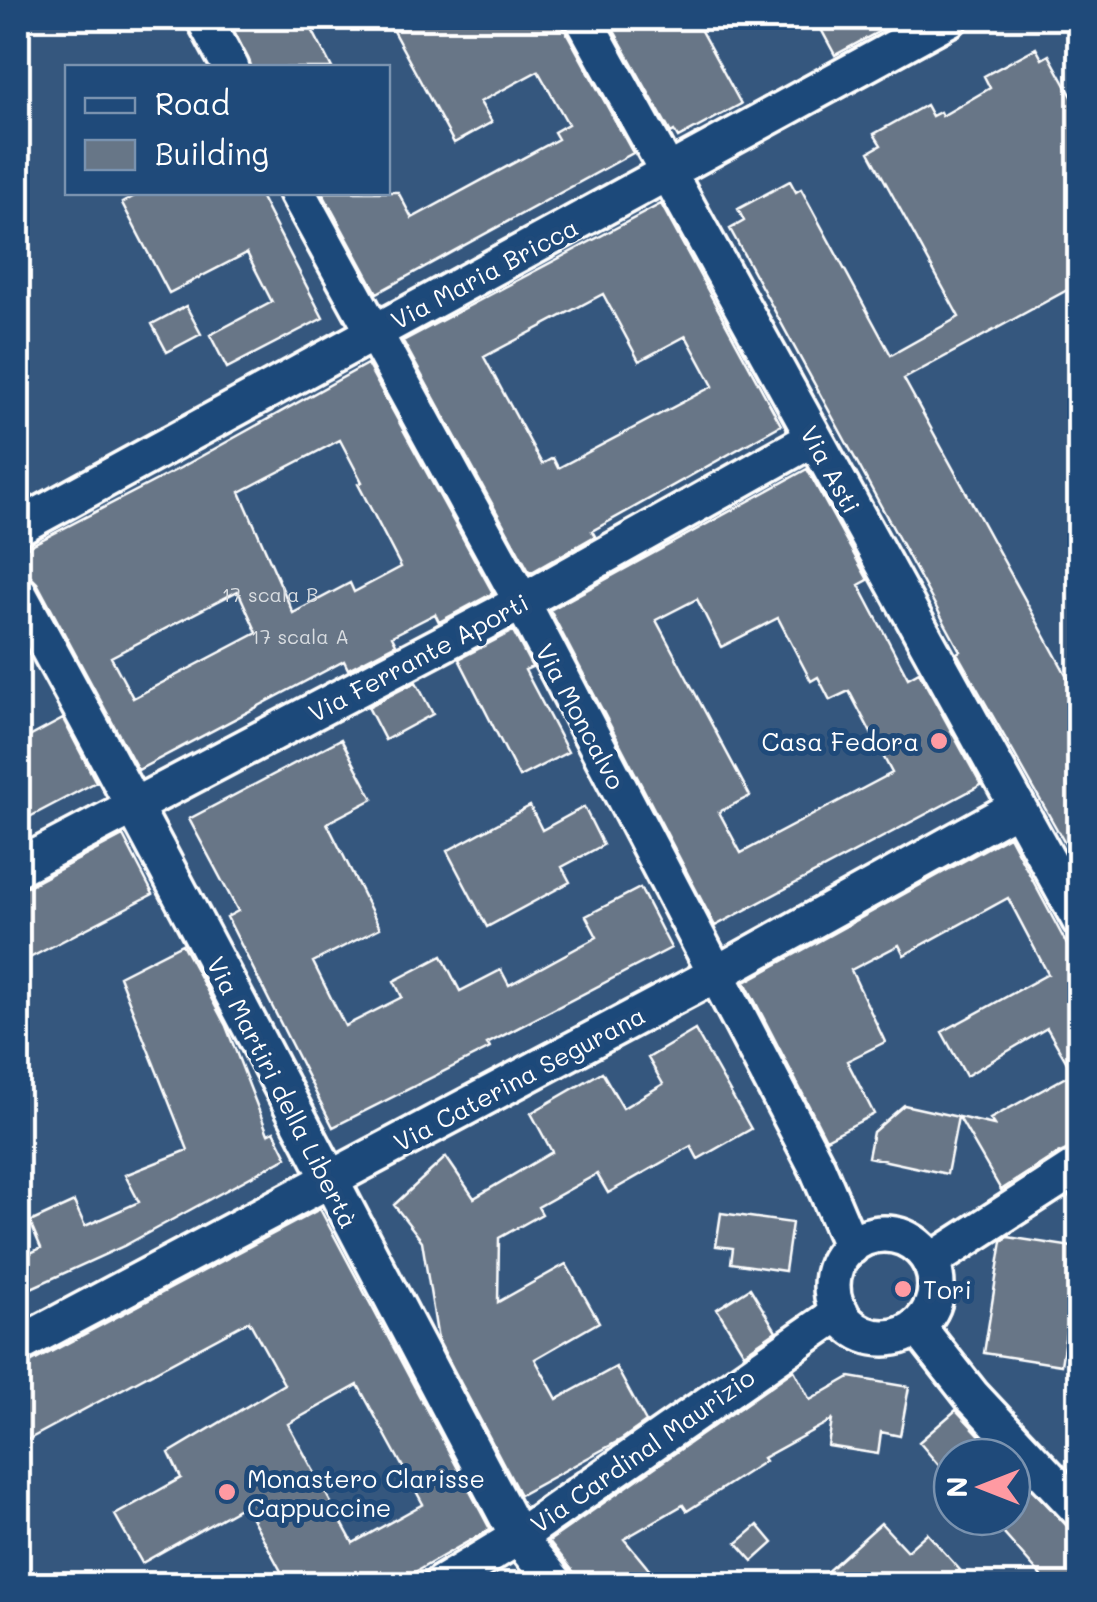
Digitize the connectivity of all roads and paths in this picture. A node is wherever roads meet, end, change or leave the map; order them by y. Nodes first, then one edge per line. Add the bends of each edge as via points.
1 (204, 18) edge
2 (582, 18) edge
3 (950, 18) edge
4 (228, 65) edge
5 (668, 173) junction
6 (299, 195) edge
7 (372, 333) junction
8 (814, 438) junction
9 (18, 527) edge
10 (18, 594) edge
11 (522, 602) junction
12 (136, 806) junction
13 (1018, 807) junction
14 (18, 867) edge
15 (1080, 920) edge
16 (716, 974) junction
17 (1080, 1166) edge
18 (328, 1179) junction
19 (850, 1246) junction
20 (930, 1262) junction
21 (840, 1312) junction
22 (917, 1326) junction
23 (18, 1345) edge
24 (1080, 1511) edge
25 (518, 1537) junction
26 (441, 1584) edge
27 (522, 1584) edge
28 (556, 1584) edge

1 - 4 street
2 - 5 street, Via Asti
3 - 5 street, Via Maria Bricca
5 - 7 street, Via Maria Bricca
5 - 8 street, Via Asti
6 - 7 street, Via Moncalvo
7 - 9 street, Via Maria Bricca
7 - 11 street, Via Moncalvo
8 - 11 street, Via Ferrante Aporti
8 - 13 street, Via Asti
10 - 12 street, Via Martiri della Libertà
11 - 12 street, Via Ferrante Aporti
11 - 16 street, Via Moncalvo
12 - 14 street, Via Ferrante Aporti
12 - 18 street, Via Martiri della Libertà
13 - 15 street, Via Asti
13 - 16 street, Via Caterina Segurana
16 - 18 street, Via Caterina Segurana
16 - 19 street, Via Moncalvo via 817,1167
17 - 20 street
18 - 23 street, Via Caterina Segurana
18 - 25 street, Via Martiri della Libertà
19 - 20 street via 866,1237 900,1236
19 - 21 street via 834,1276
20 - 22 street via 936,1291
21 - 22 street via 861,1333 877,1338
21 - 25 street, Via Cardinal Maurizio
22 - 24 street via 972,1396
25 - 26 street, Via Cardinal Maurizio
25 - 27 street
25 - 28 street, Via Martiri della Libertà

